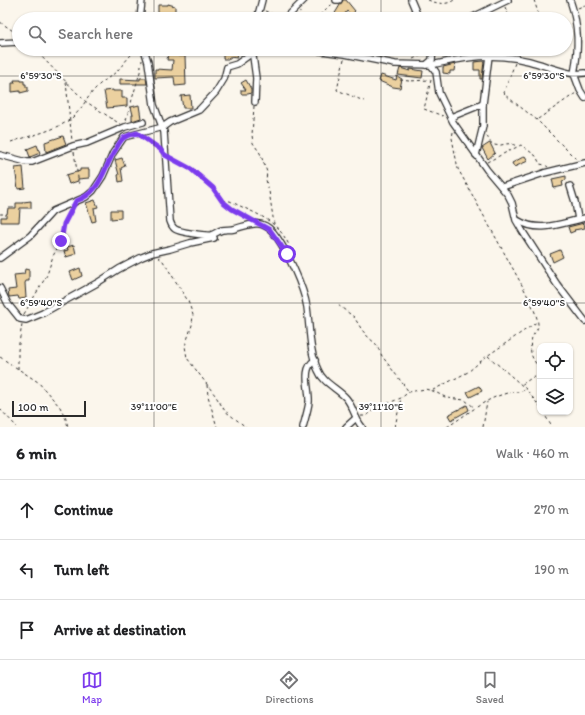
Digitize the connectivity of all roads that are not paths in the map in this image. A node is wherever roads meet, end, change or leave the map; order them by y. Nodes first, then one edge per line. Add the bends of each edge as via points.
1 (142, 0) edge
2 (262, 0) edge
3 (304, 0) edge
4 (411, 0) edge
5 (570, 0) edge
6 (505, 1) edge
7 (141, 12) edge
8 (259, 12) edge
9 (292, 12) edge
10 (416, 12) edge
11 (483, 12) edge
12 (12, 42) edge
13 (0, 43) edge
14 (145, 56) edge
15 (246, 56) edge
16 (253, 56) edge
17 (355, 56) edge
18 (432, 56) edge
19 (489, 56) junction
20 (429, 65) junction
21 (585, 73) edge
22 (574, 74) junction
23 (585, 98) edge
24 (255, 102) road end
25 (483, 104) junction
26 (452, 119) junction
27 (143, 122) dead end
28 (163, 127) junction
29 (0, 155) edge
30 (476, 155) junction
31 (583, 164) edge
32 (570, 186) dead end
33 (502, 187) junction
34 (585, 218) edge
35 (578, 219) junction
36 (516, 220) junction
37 (230, 229) junction
38 (0, 258) edge
39 (0, 288) edge
40 (585, 321) edge
41 (315, 360) junction
42 (356, 418) junction
43 (303, 427) edge
44 (346, 427) edge
45 (362, 427) edge

1 - 7 street
2 - 8 street
3 - 9 street
4 - 10 street
5 - 22 street via 576,23 578,56
6 - 11 street
12 - 13 street
14 - 28 street via 154,105
15 - 28 street via 237,64 227,67 224,79 216,92 199,110
16 - 24 street via 256,78
17 - 20 street via 395,64
18 - 20 street
19 - 20 street
19 - 22 street via 516,58
19 - 25 street
20 - 26 street via 436,72 439,93
21 - 22 street
22 - 23 street
25 - 26 street
25 - 30 street via 482,126
26 - 30 street
27 - 29 street via 32,162
28 - 37 street via 170,221 174,228 208,235
28 - 38 street via 124,137 93,191 86,197 53,211 30,236
30 - 33 street
31 - 33 street
32 - 35 street
33 - 36 street via 512,203
34 - 35 street
35 - 36 street via 542,228
36 - 40 street via 556,283
37 - 39 street via 211,238 152,253 119,268 43,314 22,320 8,304
37 - 41 street via 257,223 273,232 286,252 306,306
41 - 42 street via 320,375 345,397
41 - 43 street via 308,367 309,401
42 - 44 street
42 - 45 street

